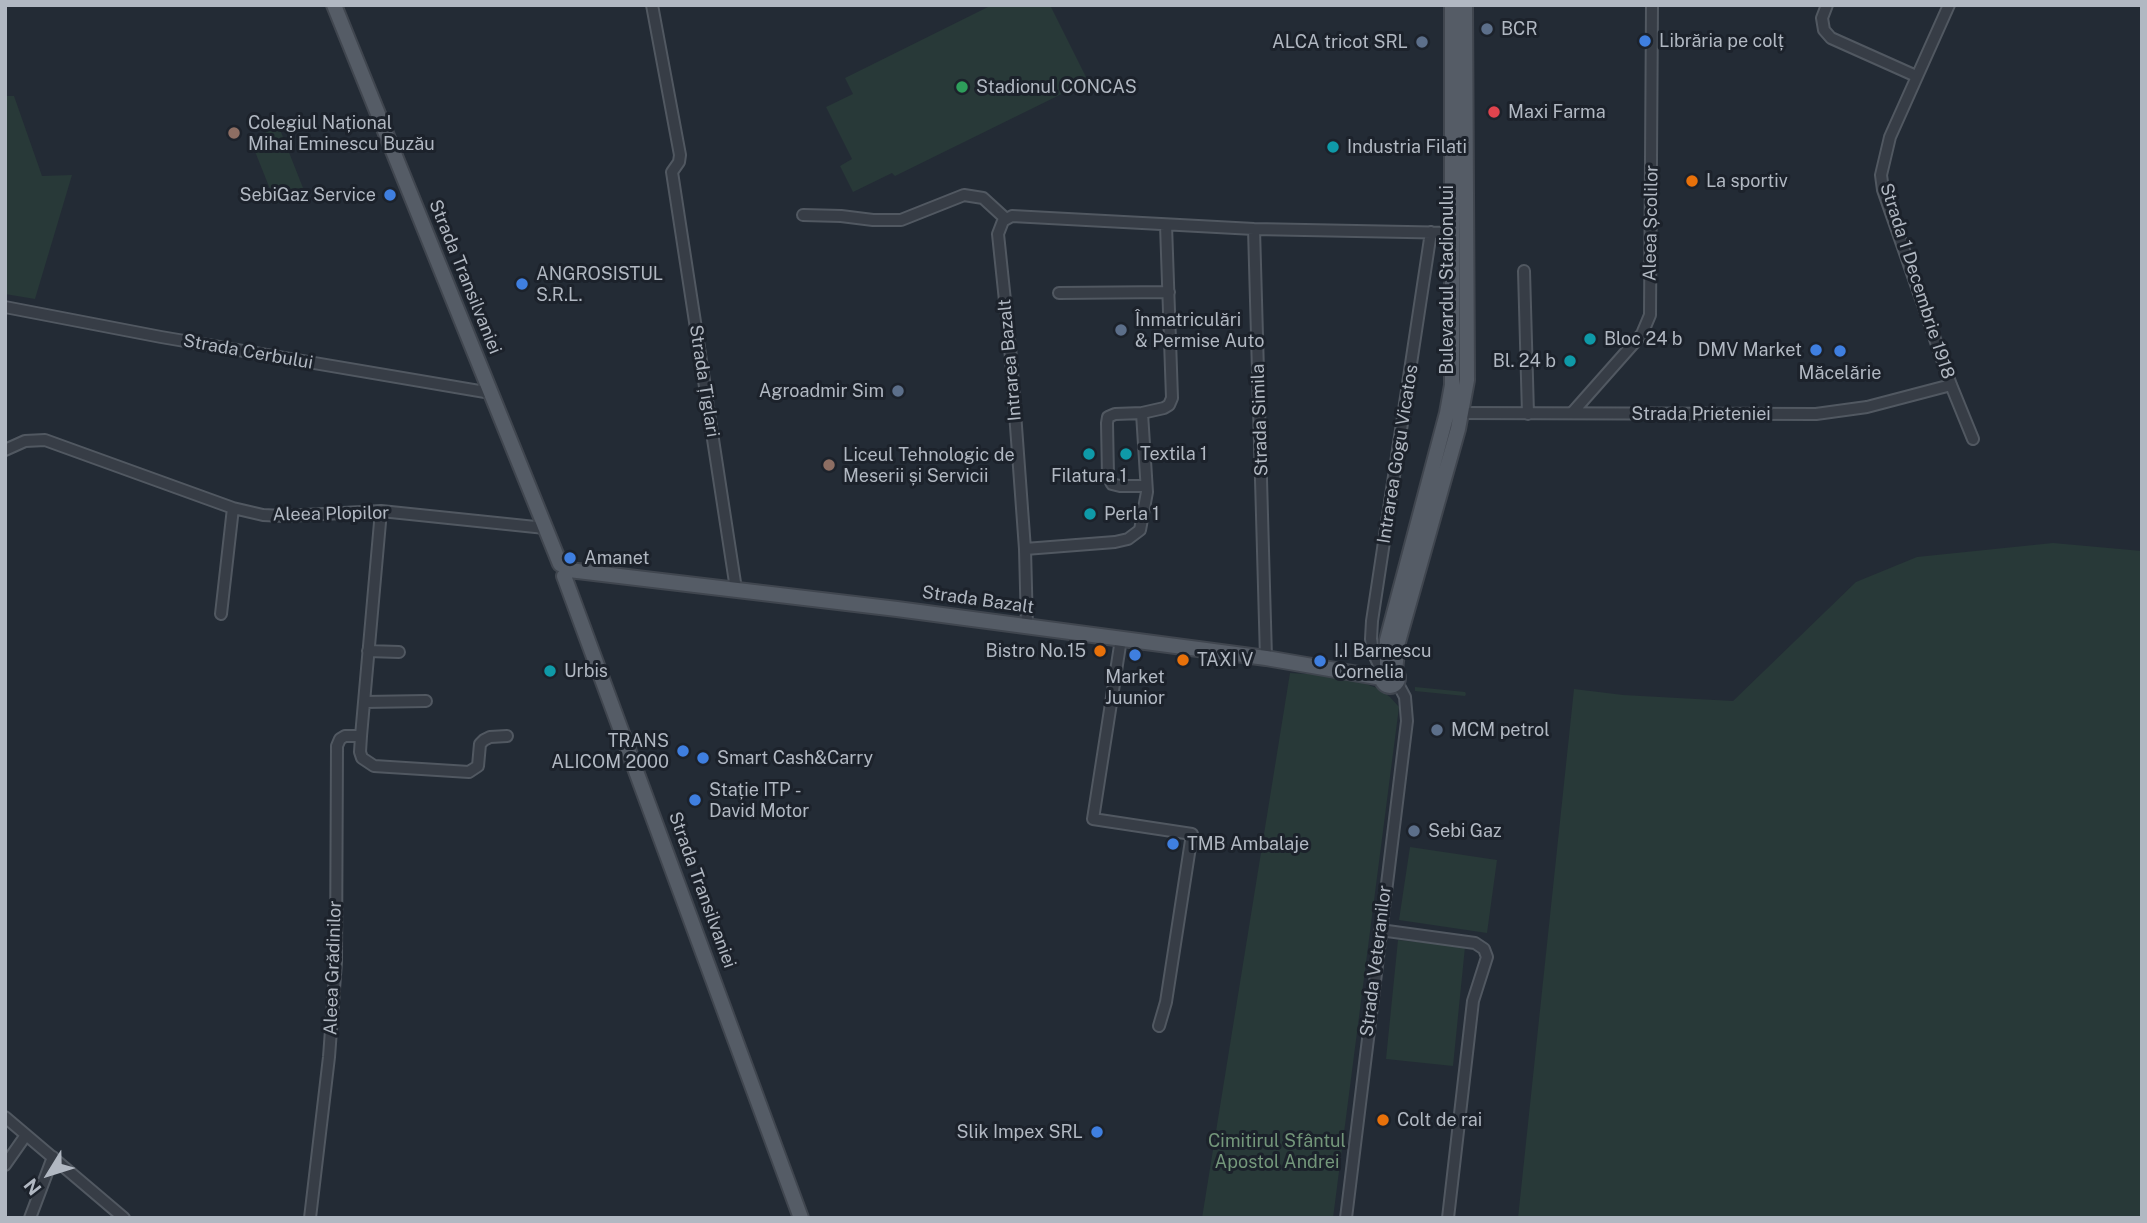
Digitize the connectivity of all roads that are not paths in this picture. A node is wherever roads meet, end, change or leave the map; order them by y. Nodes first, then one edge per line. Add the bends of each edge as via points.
1 (334, 5) edge
2 (652, 5) edge
3 (1451, 5) edge
4 (1465, 5) edge
5 (1652, 5) edge
6 (1827, 5) edge
7 (1949, 5) edge
8 (1916, 76) junction
9 (803, 215) dead end
10 (1004, 220) junction
11 (1166, 225) junction
12 (1254, 229) junction
13 (1431, 232) junction
14 (1452, 232) junction
15 (1467, 233) junction
16 (1524, 271) dead end
17 (1170, 292) junction
18 (1059, 293) dead end
19 (5, 307) edge
20 (1951, 385) junction
21 (491, 393) junction
22 (1142, 413) junction
23 (1454, 413) junction
24 (1572, 413) junction
25 (1528, 414) junction
26 (1973, 439) dead end
27 (5, 450) edge
28 (1146, 486) junction
29 (233, 508) junction
30 (380, 511) junction
31 (545, 528) junction
32 (1025, 550) junction
33 (564, 570) junction
34 (736, 589) junction
35 (221, 614) dead end
36 (1027, 627) junction
37 (1121, 639) junction
38 (368, 651) junction
39 (399, 652) dead end
40 (1266, 658) junction
41 (1389, 677) junction
42 (426, 701) dead end
43 (365, 702) junction
44 (361, 736) junction
45 (507, 736) dead end
46 (1380, 930) junction
47 (1159, 1026) dead end
48 (5, 1117) edge
49 (26, 1135) junction
50 (52, 1157) junction
51 (5, 1165) edge
52 (30, 1218) edge
53 (124, 1218) edge
54 (310, 1218) edge
55 (802, 1218) edge
56 (1346, 1218) edge
57 (1448, 1218) edge

1 - 21 main road, Strada Transilvaniei
2 - 34 street, Strada Țiglari via 680,155 672,172
3 - 14 main road, Bulevardul Stadionului
4 - 15 main road, Bulevardul Stadionului
5 - 24 street, Aleea Școlilor via 1650,315 1642,334
6 - 8 street via 1822,18 1831,38
7 - 8 street, Strada 1 Decembrie 1918
8 - 20 street, Strada 1 Decembrie 1918 via 1890,137 1881,175
9 - 10 street via 901,220 964,195 984,198
10 - 11 street via 1012,216
10 - 32 street, Intrarea Bazalt via 998,234
11 - 12 street
11 - 17 street
12 - 13 street
12 - 40 street, Strada Simila
13 - 14 street
13 - 41 street, Intrarea Gogu Vicatos via 1372,621 1373,652
14 - 15 street
14 - 23 main road, Bulevardul Stadionului
15 - 23 main road, Bulevardul Stadionului via 1469,352 1466,390
16 - 25 street
17 - 18 street
17 - 22 street via 1172,398 1167,407
19 - 21 street, Strada Cerbului
20 - 24 street, Strada Prieteniei via 1827,413
20 - 26 street, Strada 1 Decembrie 1918
21 - 31 main road, Strada Transilvaniei
22 - 28 street
22 - 28 street via 1108,417 1108,476 1112,484
23 - 25 street, Strada Prieteniei
23 - 41 main road, Bulevardul Stadionului
24 - 25 street, Strada Prieteniei
27 - 29 street, Aleea Plopilor via 26,441 45,440
28 - 32 street via 1140,530 1128,539
29 - 30 street, Aleea Plopilor via 274,516
29 - 35 street
30 - 31 street, Aleea Plopilor
30 - 38 street
31 - 33 main road, Strada Transilvaniei
32 - 36 street, Intrarea Bazalt
33 - 34 main road, Strada Bazalt
33 - 55 main road, Strada Transilvaniei
34 - 36 main road, Strada Bazalt
36 - 37 main road, Strada Bazalt
37 - 40 main road, Strada Bazalt
37 - 47 street via 1093,819 1192,834
38 - 39 street
38 - 43 street
40 - 41 main road, Strada Bazalt
41 - 46 street, Strada Veteranilor via 1406,704 1407,721
42 - 43 street
43 - 44 street
44 - 45 street via 362,758 374,766 469,772 478,766 484,740
44 - 54 street, Aleea Grădinilor via 345,736 337,746 336,962
46 - 56 street, Strada Veteranilor
46 - 57 street via 1475,943 1487,957 1474,1001
48 - 49 street
49 - 50 street
49 - 51 street
50 - 52 street
50 - 53 street

